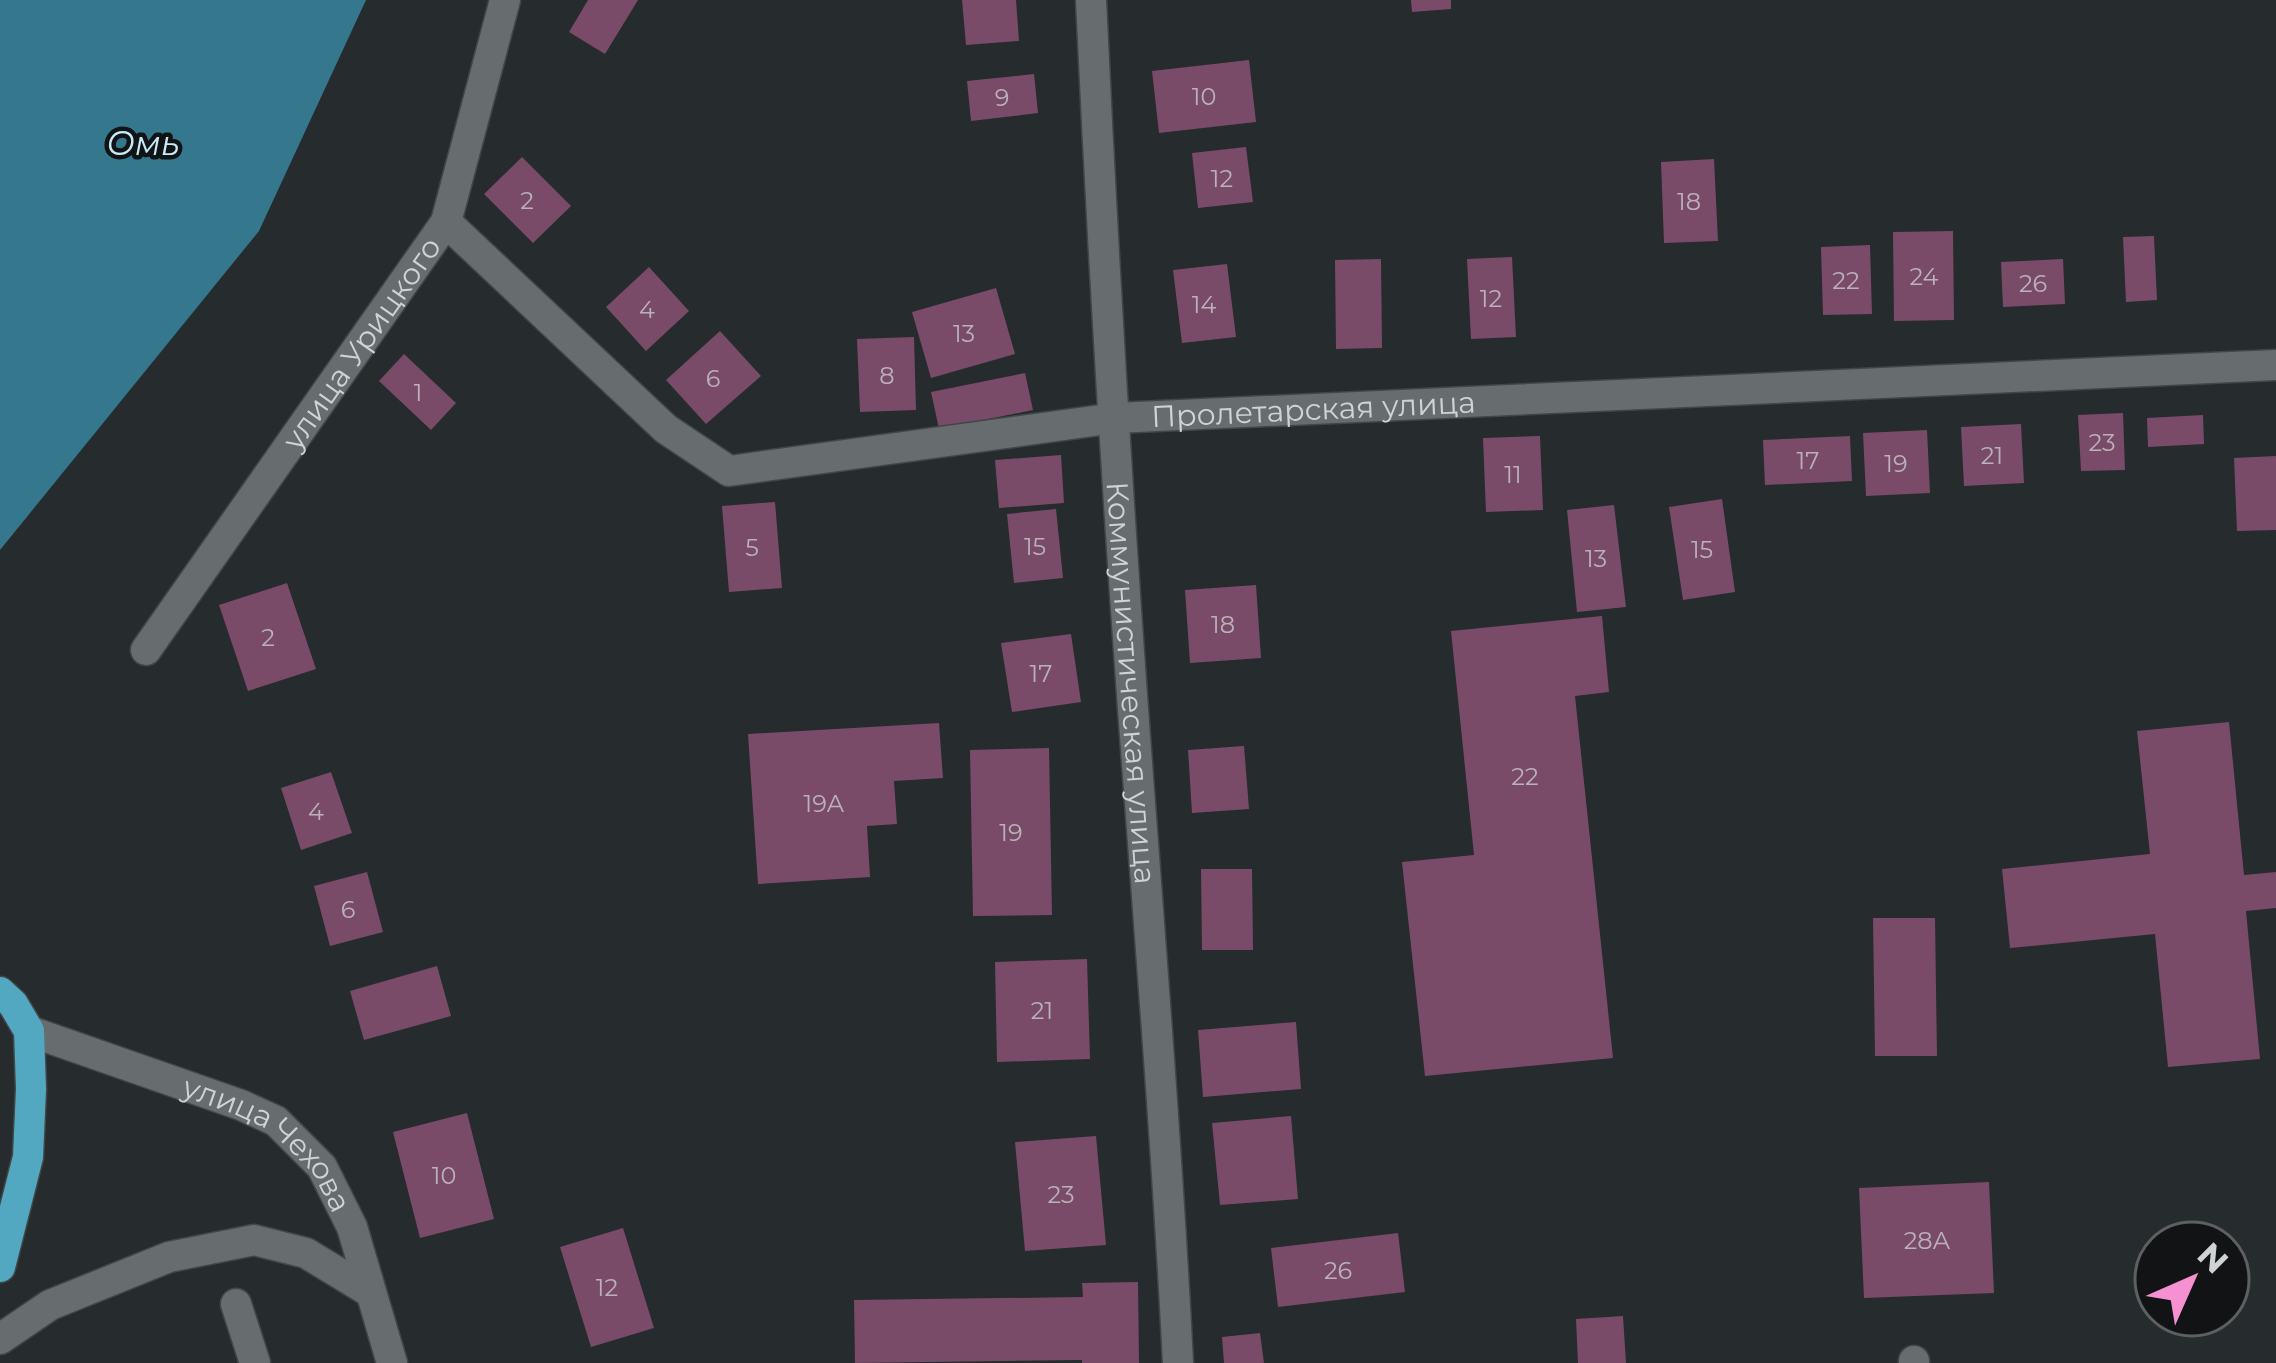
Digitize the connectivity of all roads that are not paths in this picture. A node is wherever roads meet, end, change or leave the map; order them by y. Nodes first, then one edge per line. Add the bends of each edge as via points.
1 (505, 0) edge
2 (1091, 0) edge
3 (446, 222) junction
4 (2276, 365) edge
5 (1115, 418) junction
6 (146, 650) dead end
7 (6, 998) edge
8 (29, 1031) junction
9 (0, 1267) edge
10 (370, 1292) junction
11 (236, 1304) dead end
12 (0, 1339) edge
13 (255, 1363) edge
14 (392, 1363) edge
15 (1178, 1363) edge

1 - 3 street, улица Урицкого
2 - 5 street, Коммунистическая улица
3 - 5 street, Пролетарская улица via 666,429 729,471
3 - 6 street, улица Урицкого
4 - 5 street, Пролетарская улица
5 - 15 street, Коммунистическая улица
7 - 8 main road
8 - 9 main road via 28,1156
8 - 10 street, улица Чехова via 275,1121 322,1167 352,1227
10 - 12 street via 306,1253 254,1240 169,1257 50,1305
10 - 14 street, улица Чехова
11 - 13 street

